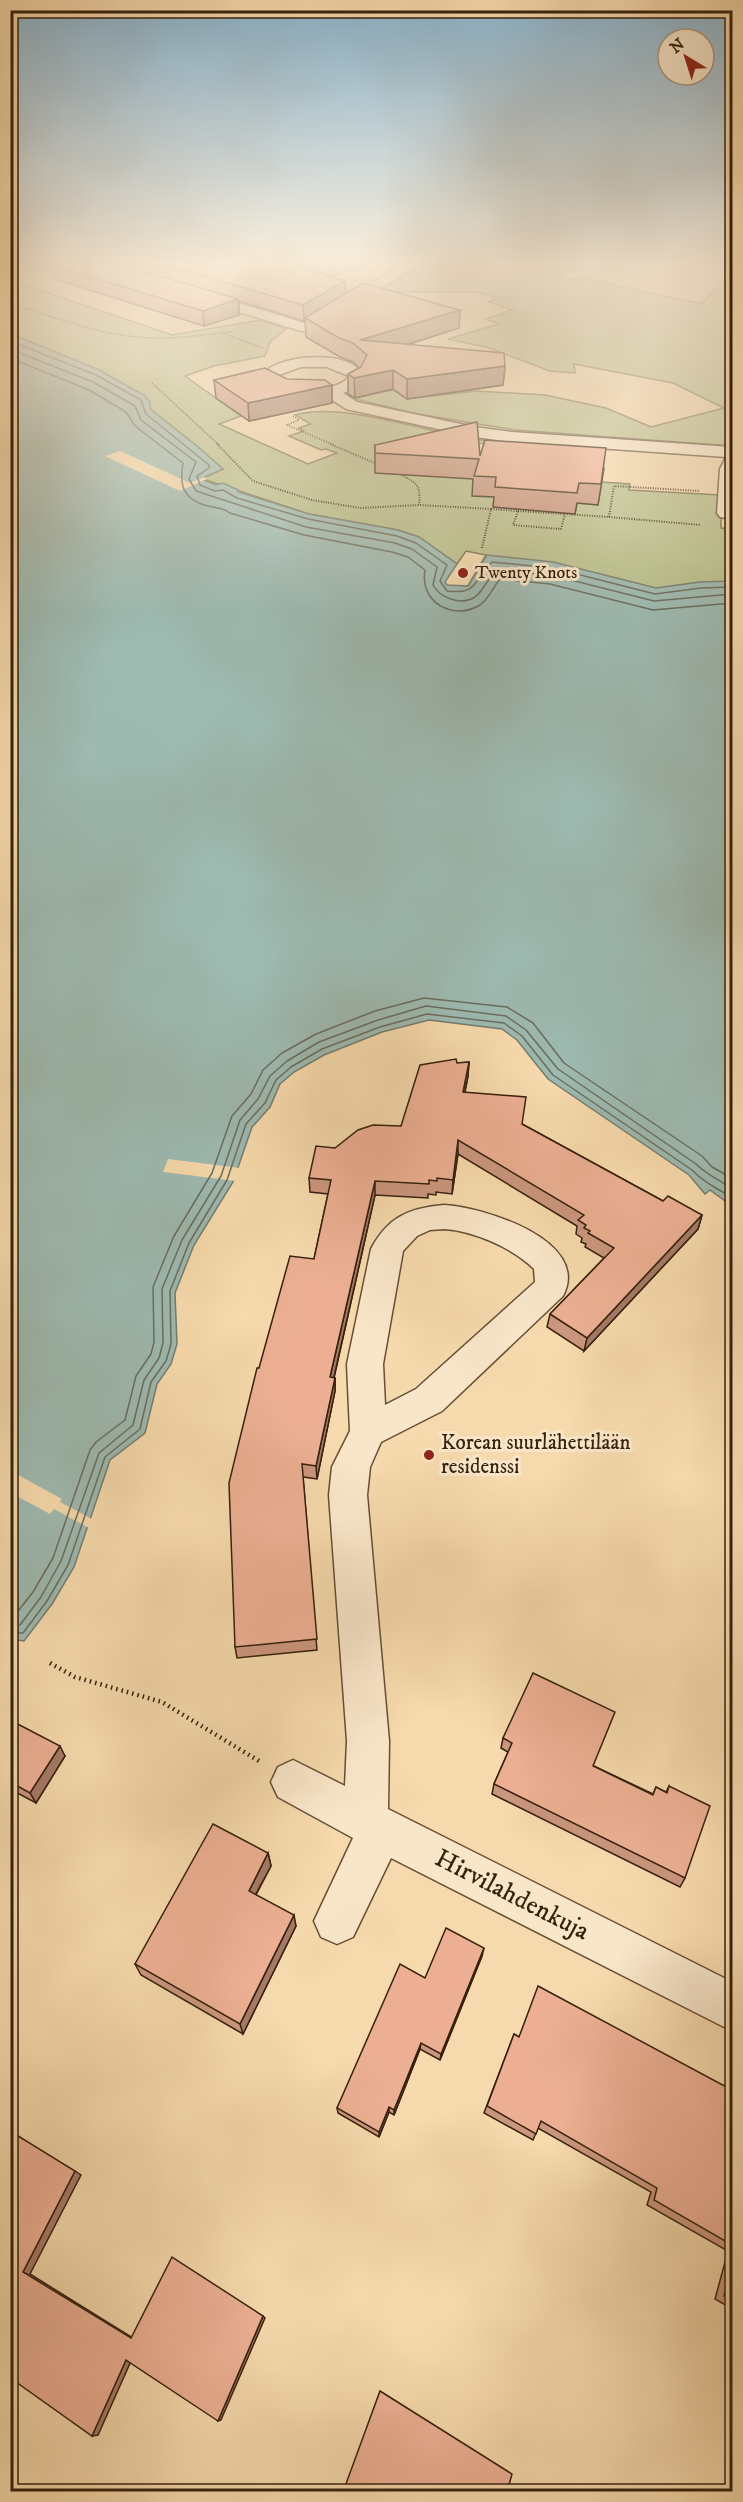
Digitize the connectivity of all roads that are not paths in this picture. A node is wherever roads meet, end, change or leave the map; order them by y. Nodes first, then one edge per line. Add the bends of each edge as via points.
1 (272, 380) edge
2 (355, 380) edge
3 (330, 391) junction
4 (732, 452) edge
5 (732, 460) edge
6 (732, 514) edge
7 (368, 1431) junction
8 (293, 1782) road end
9 (374, 1824) junction
10 (337, 1921) dead end
11 (732, 2007) edge

1 - 3 street via 297,391
2 - 3 street
3 - 4 street via 352,406 379,414 475,432
5 - 6 street via 726,513
7 - 7 street via 429,1400 551,1287 553,1274 547,1261 485,1224 460,1219 420,1219 394,1236 387,1248 365,1364
7 - 9 street via 351,1467 348,1495
8 - 9 street, Hirvilahdenkuja
9 - 10 street
9 - 11 street, Hirvilahdenkuja

